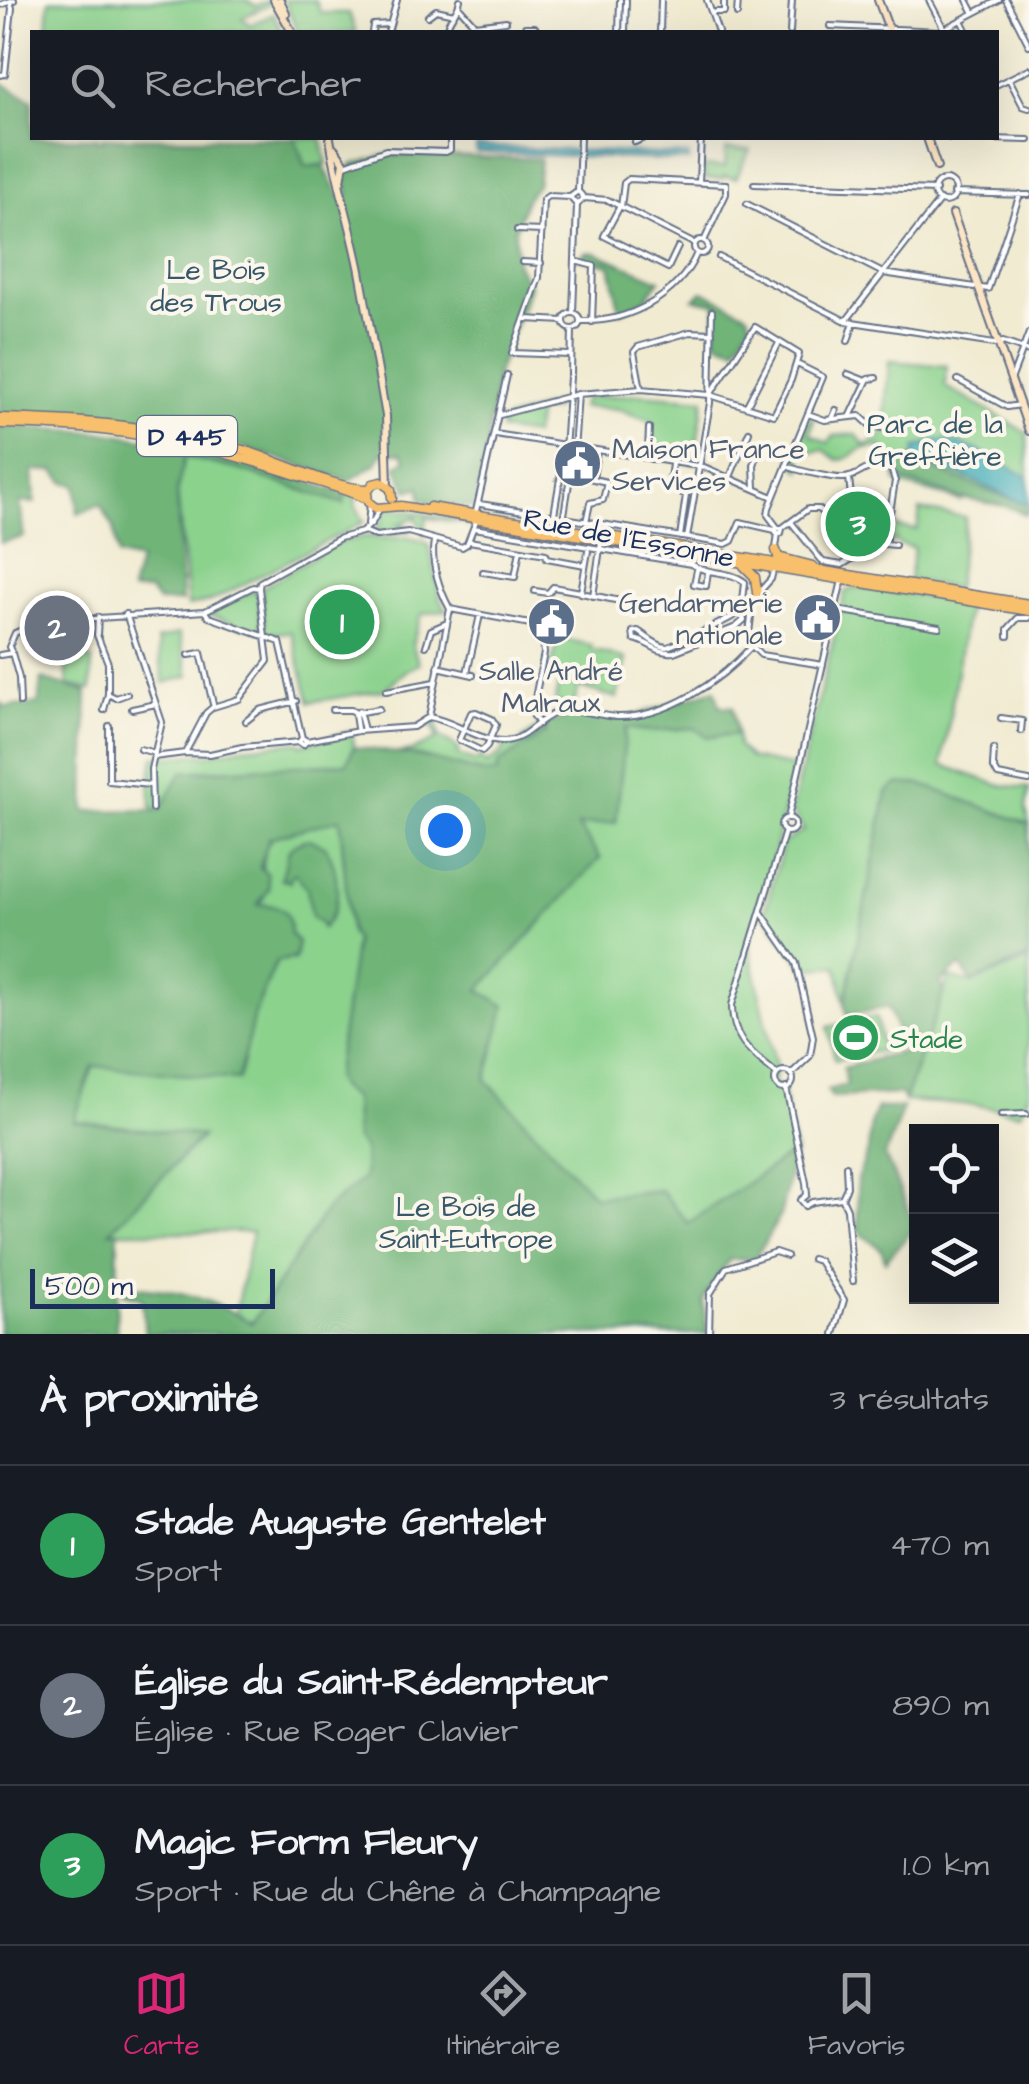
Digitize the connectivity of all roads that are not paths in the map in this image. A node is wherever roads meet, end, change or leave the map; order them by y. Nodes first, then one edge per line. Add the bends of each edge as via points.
1 (277, 0) edge
2 (396, 0) edge
3 (460, 0) edge
4 (623, 0) edge
5 (661, 0) edge
6 (708, 0) edge
7 (724, 0) edge
8 (738, 0) edge
9 (792, 0) edge
10 (878, 0) edge
11 (929, 0) edge
12 (967, 0) edge
13 (1002, 0) edge
14 (12, 1) edge
15 (0, 5) edge
16 (459, 7) junction
17 (716, 12) junction
18 (974, 13) junction
19 (454, 14) junction
20 (737, 14) dead end
21 (428, 16) dead end
22 (961, 20) junction
23 (366, 21) dead end
24 (506, 22) dead end
25 (389, 24) junction
26 (830, 26) dead end
27 (525, 27) dead end
28 (944, 29) junction
29 (292, 30) edge
30 (372, 30) edge
31 (390, 30) edge
32 (447, 30) edge
33 (536, 30) edge
34 (622, 30) edge
35 (660, 30) edge
36 (718, 30) edge
37 (719, 30) edge
38 (790, 30) edge
39 (877, 30) edge
40 (889, 30) edge
41 (916, 30) edge
42 (966, 30) edge
43 (1027, 36) edge
44 (1029, 45) edge
45 (1029, 69) edge
46 (0, 75) edge
47 (1009, 79) junction
48 (999, 84) edge
49 (1029, 108) edge
50 (999, 139) edge
51 (331, 140) edge
52 (450, 140) edge
53 (580, 140) edge
54 (639, 140) edge
55 (700, 140) edge
56 (927, 140) edge
57 (1029, 140) edge
58 (634, 142) dead end
59 (339, 163) junction
60 (937, 167) joint
61 (941, 180) junction
62 (699, 182) junction
63 (754, 184) dead end
64 (578, 190) junction
65 (936, 190) junction
66 (954, 193) junction
67 (1020, 194) junction
68 (1029, 194) edge
69 (570, 198) junction
70 (584, 198) junction
71 (940, 200) junction
72 (949, 202) junction
73 (747, 204) dead end
74 (577, 205) junction
75 (620, 206) junction
76 (953, 214) joint
77 (517, 230) dead end
78 (542, 231) junction
79 (704, 241) junction
80 (694, 244) junction
81 (678, 246) dead end
82 (697, 254) junction
83 (719, 256) dead end
84 (575, 261) junction
85 (522, 262) dead end
86 (541, 263) junction
87 (883, 273) junction
88 (979, 288) junction
89 (712, 311) dead end
90 (573, 313) junction
91 (526, 319) junction
92 (564, 321) junction
93 (846, 321) junction
94 (580, 322) junction
95 (592, 322) junction
96 (854, 322) junction
97 (572, 330) junction
98 (1029, 332) edge
99 (712, 333) junction
100 (780, 341) junction
101 (848, 342) dead end
102 (998, 343) junction
103 (1026, 350) edge
104 (571, 355) junction
105 (798, 364) junction
106 (848, 374) dead end
107 (506, 375) dead end
108 (711, 377) junction
109 (876, 378) dead end
110 (721, 380) junction
111 (958, 380) dead end
112 (1011, 380) junction
113 (866, 381) junction
114 (641, 389) junction
115 (578, 394) junction
116 (710, 395) junction
117 (570, 396) junction
118 (747, 405) junction
119 (1020, 405) junction
120 (836, 410) dead end
121 (808, 414) junction
122 (851, 415) junction
123 (500, 416) junction
124 (832, 420) junction
125 (0, 421) edge
126 (568, 421) junction
127 (576, 422) junction
128 (649, 428) dead end
129 (883, 428) dead end
130 (1029, 431) edge
131 (749, 432) dead end
132 (495, 434) junction
133 (761, 444) dead end
134 (566, 445) junction
135 (575, 446) junction
136 (597, 450) junction
137 (389, 454) junction
138 (648, 456) junction
139 (672, 462) junction
140 (786, 466) junction
141 (699, 467) junction
142 (808, 472) junction
143 (849, 477) junction
144 (730, 478) junction
145 (377, 482) junction
146 (606, 482) junction
147 (615, 482) dead end
148 (805, 482) dead end
149 (388, 486) junction
150 (368, 488) junction
151 (755, 488) junction
152 (684, 493) junction
153 (695, 494) junction
154 (773, 496) junction
155 (392, 498) junction
156 (840, 499) dead end
157 (557, 500) junction
158 (368, 502) junction
159 (566, 502) junction
160 (480, 504) junction
161 (382, 508) junction
162 (446, 510) junction
163 (586, 522) junction
164 (791, 522) junction
165 (475, 524) junction
166 (558, 526) junction
167 (636, 529) junction
168 (365, 530) junction
169 (778, 530) junction
170 (602, 537) junction
171 (680, 537) junction
172 (687, 538) junction
173 (434, 542) junction
174 (548, 542) junction
175 (467, 544) junction
176 (895, 545) dead end
177 (633, 547) junction
178 (520, 550) junction
179 (776, 550) junction
180 (588, 551) dead end
181 (546, 554) junction
182 (736, 562) junction
183 (586, 565) junction
184 (774, 566) junction
185 (697, 568) junction
186 (821, 570) junction
187 (484, 572) dead end
188 (708, 572) junction
189 (846, 580) junction
190 (257, 586) junction
191 (535, 591) dead end
192 (581, 592) junction
193 (593, 596) junction
194 (743, 596) junction
195 (755, 596) junction
196 (625, 602) dead end
197 (450, 609) junction
198 (837, 610) junction
199 (204, 611) junction
200 (739, 611) junction
201 (1029, 611) edge
202 (126, 614) junction
203 (480, 615) junction
204 (98, 618) junction
205 (447, 624) junction
206 (939, 628) dead end
207 (264, 636) junction
208 (1008, 636) dead end
209 (426, 646) dead end
210 (751, 648) junction
211 (6, 652) edge
212 (189, 655) dead end
213 (823, 666) junction
214 (438, 667) junction
215 (434, 682) junction
216 (386, 690) dead end
217 (108, 694) junction
218 (127, 694) dead end
219 (296, 701) junction
220 (20, 703) dead end
221 (156, 704) junction
222 (214, 707) junction
223 (132, 709) dead end
224 (379, 709) dead end
225 (104, 710) dead end
226 (332, 710) dead end
227 (358, 712) junction
228 (429, 716) junction
229 (1001, 718) dead end
230 (246, 721) dead end
231 (539, 724) junction
232 (109, 726) dead end
233 (464, 728) junction
234 (361, 730) junction
235 (1021, 731) dead end
236 (490, 739) junction
237 (303, 740) junction
238 (140, 748) dead end
239 (994, 748) dead end
240 (185, 753) junction
241 (154, 755) junction
242 (1029, 780) edge
243 (150, 785) junction
244 (152, 809) dead end
245 (788, 818) junction
246 (785, 832) junction
247 (761, 912) junction
248 (777, 1074) junction
249 (791, 1074) junction
250 (786, 1088) junction
251 (1026, 1114) dead end
252 (1001, 1115) dead end
253 (846, 1166) dead end
254 (807, 1195) junction
255 (842, 1198) junction
256 (812, 1202) junction
257 (787, 1256) dead end
258 (812, 1259) dead end
259 (853, 1281) dead end
260 (709, 1334) edge
261 (834, 1334) edge

1 - 29 main road
2 - 25 street
3 - 16 street
4 - 34 street
5 - 35 street
6 - 17 street
6 - 36 street
7 - 17 street via 724,12
8 - 20 street
9 - 38 street
10 - 40 main road
11 - 28 street
12 - 18 street
13 - 18 street
13 - 43 street
14 - 15 street
14 - 46 street
16 - 19 street
16 - 24 street via 474,24
17 - 37 street
18 - 22 street
19 - 21 street via 436,10
19 - 32 street
22 - 28 street
22 - 42 street
23 - 30 street
25 - 30 street
25 - 31 street
26 - 39 street
27 - 33 street
28 - 41 street
43 - 44 street
45 - 47 street
47 - 48 street
47 - 49 street
50 - 57 street
51 - 59 main road
52 - 59 street via 444,152 386,150
53 - 64 street
54 - 58 street
55 - 62 street
56 - 60 main road
59 - 137 main road
60 - 61 street
61 - 65 street
61 - 66 street via 949,180
62 - 75 street via 630,179
62 - 79 street via 728,186
63 - 65 street
64 - 69 street
64 - 70 street
65 - 71 street
66 - 67 street
66 - 72 street
67 - 68 street
67 - 88 street via 990,288
69 - 74 street
69 - 78 street via 543,200
70 - 74 street
70 - 75 street
71 - 72 street
71 - 87 street
72 - 76 street
73 - 87 street
74 - 84 street
75 - 80 street
75 - 81 street via 604,236 668,268
76 - 88 main road
77 - 78 street
78 - 86 street
79 - 80 street
79 - 82 street via 707,250
80 - 82 street
82 - 95 street via 658,298 624,316
83 - 93 street
84 - 90 street
84 - 95 street via 594,266
85 - 86 street
86 - 91 street
87 - 88 street
87 - 93 street
88 - 102 main road
89 - 99 street
90 - 92 street
90 - 94 street
91 - 92 street
91 - 104 street via 512,352
92 - 97 street
93 - 96 street
94 - 95 street
94 - 97 street
96 - 101 street
96 - 102 street
97 - 104 street
98 - 103 street
99 - 108 street
99 - 114 street via 690,332 638,348
100 - 105 street via 799,354
100 - 110 street via 753,329
100 - 118 street
102 - 103 street
102 - 112 main road
103 - 112 street
104 - 117 street
105 - 118 street via 774,416
105 - 121 street via 823,377
106 - 113 street
107 - 123 street
108 - 110 street
108 - 116 street
109 - 113 street
110 - 116 street
111 - 119 street via 1007,408
112 - 119 main road
113 - 122 street
114 - 115 street
114 - 116 street
115 - 117 street
115 - 127 street
116 - 118 street
116 - 141 street
117 - 123 street
117 - 126 street
119 - 130 main road
120 - 124 street
121 - 124 street
121 - 140 street
122 - 124 street
122 - 129 street
123 - 132 street
125 - 150 main road, D 445 via 86,420 164,431
125 - 158 main road, D 445 via 197,444
126 - 127 street
126 - 134 street
127 - 135 street
128 - 138 street
131 - 144 street
132 - 134 street
132 - 160 street
133 - 151 street
134 - 135 street
134 - 157 street
135 - 136 street
135 - 159 street
136 - 138 street
136 - 146 street via 593,479
137 - 145 main road
137 - 149 main road
138 - 139 street
139 - 141 street
139 - 152 street via 670,487
140 - 142 street
140 - 154 street
141 - 144 street
141 - 153 street
142 - 143 street
142 - 148 street
143 - 156 street via 851,498
143 - 176 street via 874,465 893,471 886,544
144 - 151 street
145 - 149 main road
145 - 150 main road
146 - 147 street
146 - 163 street via 603,500 590,503
149 - 155 main road
150 - 158 main road
151 - 154 street
152 - 153 street
152 - 171 street
153 - 172 street
154 - 169 street via 768,515
155 - 161 main road
155 - 162 main road
157 - 159 street
157 - 166 street
158 - 161 main road
158 - 168 street
159 - 166 street
160 - 162 street via 474,512
160 - 166 street
161 - 165 main road via 401,506
161 - 168 street
162 - 166 main road
163 - 166 street
163 - 170 street
164 - 164 street via 823,562 842,566 858,555 820,509 808,508
164 - 169 street
165 - 166 main road
165 - 174 street, Rue de l'Essonne
165 - 175 street
166 - 170 main road
167 - 170 street
167 - 171 street
167 - 177 street
168 - 173 street via 376,536 408,532
168 - 190 street
169 - 172 street via 740,522 729,544
169 - 179 street
170 - 174 street, Rue de l'Essonne
170 - 177 main road
170 - 193 street
171 - 172 street
173 - 175 street
173 - 197 street
174 - 181 street
175 - 178 street
177 - 182 main road
177 - 184 main road
177 - 185 street, Rue de l'Essonne
178 - 181 street
178 - 187 street via 515,577
179 - 184 street
179 - 186 main road via 778,557
180 - 183 street
181 - 183 street
182 - 184 main road
182 - 195 main road via 755,577
183 - 192 street
184 - 186 main road
184 - 189 main road
184 - 195 street via 772,580
185 - 188 street, Rue de l'Essonne
185 - 188 street via 694,584 706,589
186 - 189 main road
188 - 194 street, Rue de l'Essonne via 742,578
189 - 198 street
189 - 201 main road
189 - 201 main road
190 - 199 street
190 - 207 street
191 - 192 street
192 - 193 street
193 - 196 street
194 - 195 street
194 - 200 street, Rue de l'Essonne
195 - 210 street via 747,634
197 - 203 street
197 - 205 street
198 - 206 street
198 - 213 street
199 - 202 street
199 - 207 street
200 - 200 street, Rue de l'Essonne via 743,621 670,653 634,639 639,631 670,647
201 - 208 street
202 - 204 street
202 - 221 street
203 - 214 street via 470,674
203 - 231 street via 541,626 544,653 532,713
204 - 211 street via 50,617 16,632
204 - 217 street
205 - 209 street via 433,628
205 - 214 street
207 - 219 street via 282,646
207 - 222 street via 268,661 238,699
210 - 213 street
210 - 231 street via 706,688 670,704 620,717 562,711
211 - 220 street via 19,678
212 - 222 street via 200,653
213 - 245 street
214 - 215 street
215 - 216 street
215 - 228 street
217 - 218 street
217 - 225 street
219 - 230 street via 260,710
219 - 237 street
221 - 223 street
221 - 241 street via 162,725
222 - 240 street
224 - 227 street
226 - 227 street
227 - 234 street
228 - 233 street
228 - 234 street via 413,727
229 - 235 street via 1022,721
231 - 236 street via 515,740
232 - 243 street via 109,781
233 - 236 street
233 - 236 street via 461,744 482,750
233 - 236 street via 473,712 492,719
234 - 237 street
237 - 240 street
238 - 241 street
239 - 242 street via 998,775
240 - 241 street
241 - 243 street
243 - 244 street
245 - 246 street via 781,823
245 - 246 street via 795,827
246 - 247 street
247 - 248 street via 732,1023 750,1051
247 - 249 street via 796,963 812,1037 810,1056
248 - 249 street
248 - 250 street via 777,1086
249 - 250 street
250 - 254 street
251 - 252 street
253 - 255 street
254 - 256 street
254 - 256 street via 802,1204
255 - 256 street
255 - 259 street
257 - 260 street via 775,1252 728,1266 710,1294
258 - 261 street via 820,1261 844,1300

